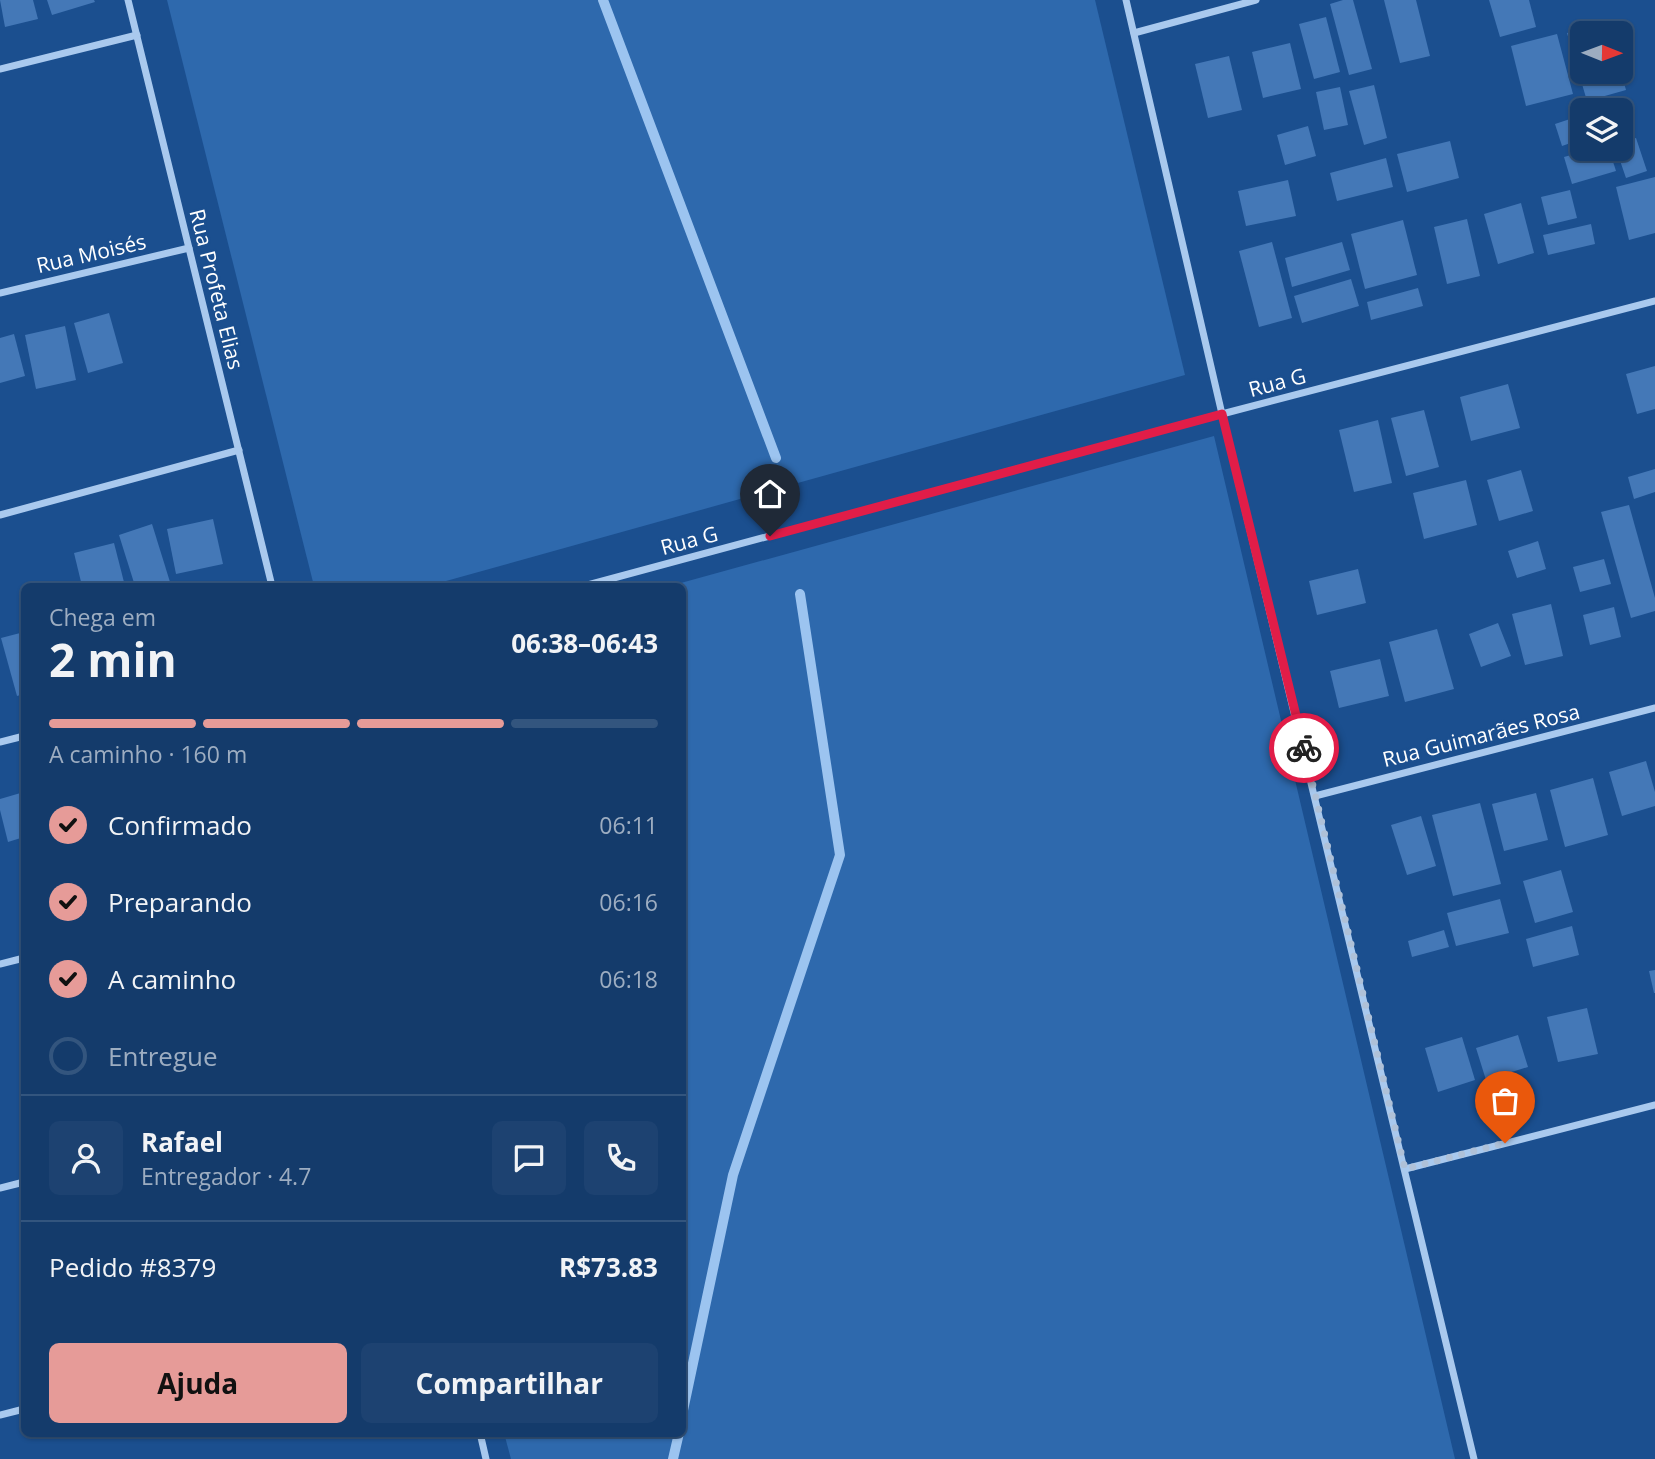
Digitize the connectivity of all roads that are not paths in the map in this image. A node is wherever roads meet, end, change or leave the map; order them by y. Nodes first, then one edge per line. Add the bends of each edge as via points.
1 (128, 0) edge
2 (1126, 0) edge
3 (1256, 0) edge
4 (1134, 33) junction
5 (137, 35) junction
6 (0, 69) edge
7 (189, 247) junction
8 (0, 293) edge
9 (1655, 301) edge
10 (1222, 414) junction
11 (239, 450) junction
12 (0, 515) edge
13 (271, 583) edge
14 (595, 583) edge
15 (1655, 708) edge
16 (21, 737) edge
17 (0, 742) edge
18 (1315, 796) junction
19 (21, 959) edge
20 (0, 964) edge
21 (1655, 1105) edge
22 (1405, 1169) junction
23 (21, 1183) edge
24 (0, 1188) edge
25 (21, 1410) edge
26 (0, 1415) edge
27 (481, 1437) edge
28 (486, 1459) edge
29 (1474, 1459) edge

1 - 5 street, Rua Profeta Elias
2 - 4 street
3 - 4 street
4 - 10 street
5 - 6 street
5 - 7 street, Rua Profeta Elias
7 - 8 street, Rua Moisés
7 - 11 street, Rua Profeta Elias
9 - 10 street, Rua G
10 - 14 street, Rua G
10 - 18 street
11 - 12 street
11 - 13 street, Rua Profeta Elias
15 - 18 street, Rua Guimarães Rosa
16 - 17 street
18 - 22 street
19 - 20 street
21 - 22 street
22 - 29 street
23 - 24 street
25 - 26 street
27 - 28 street

